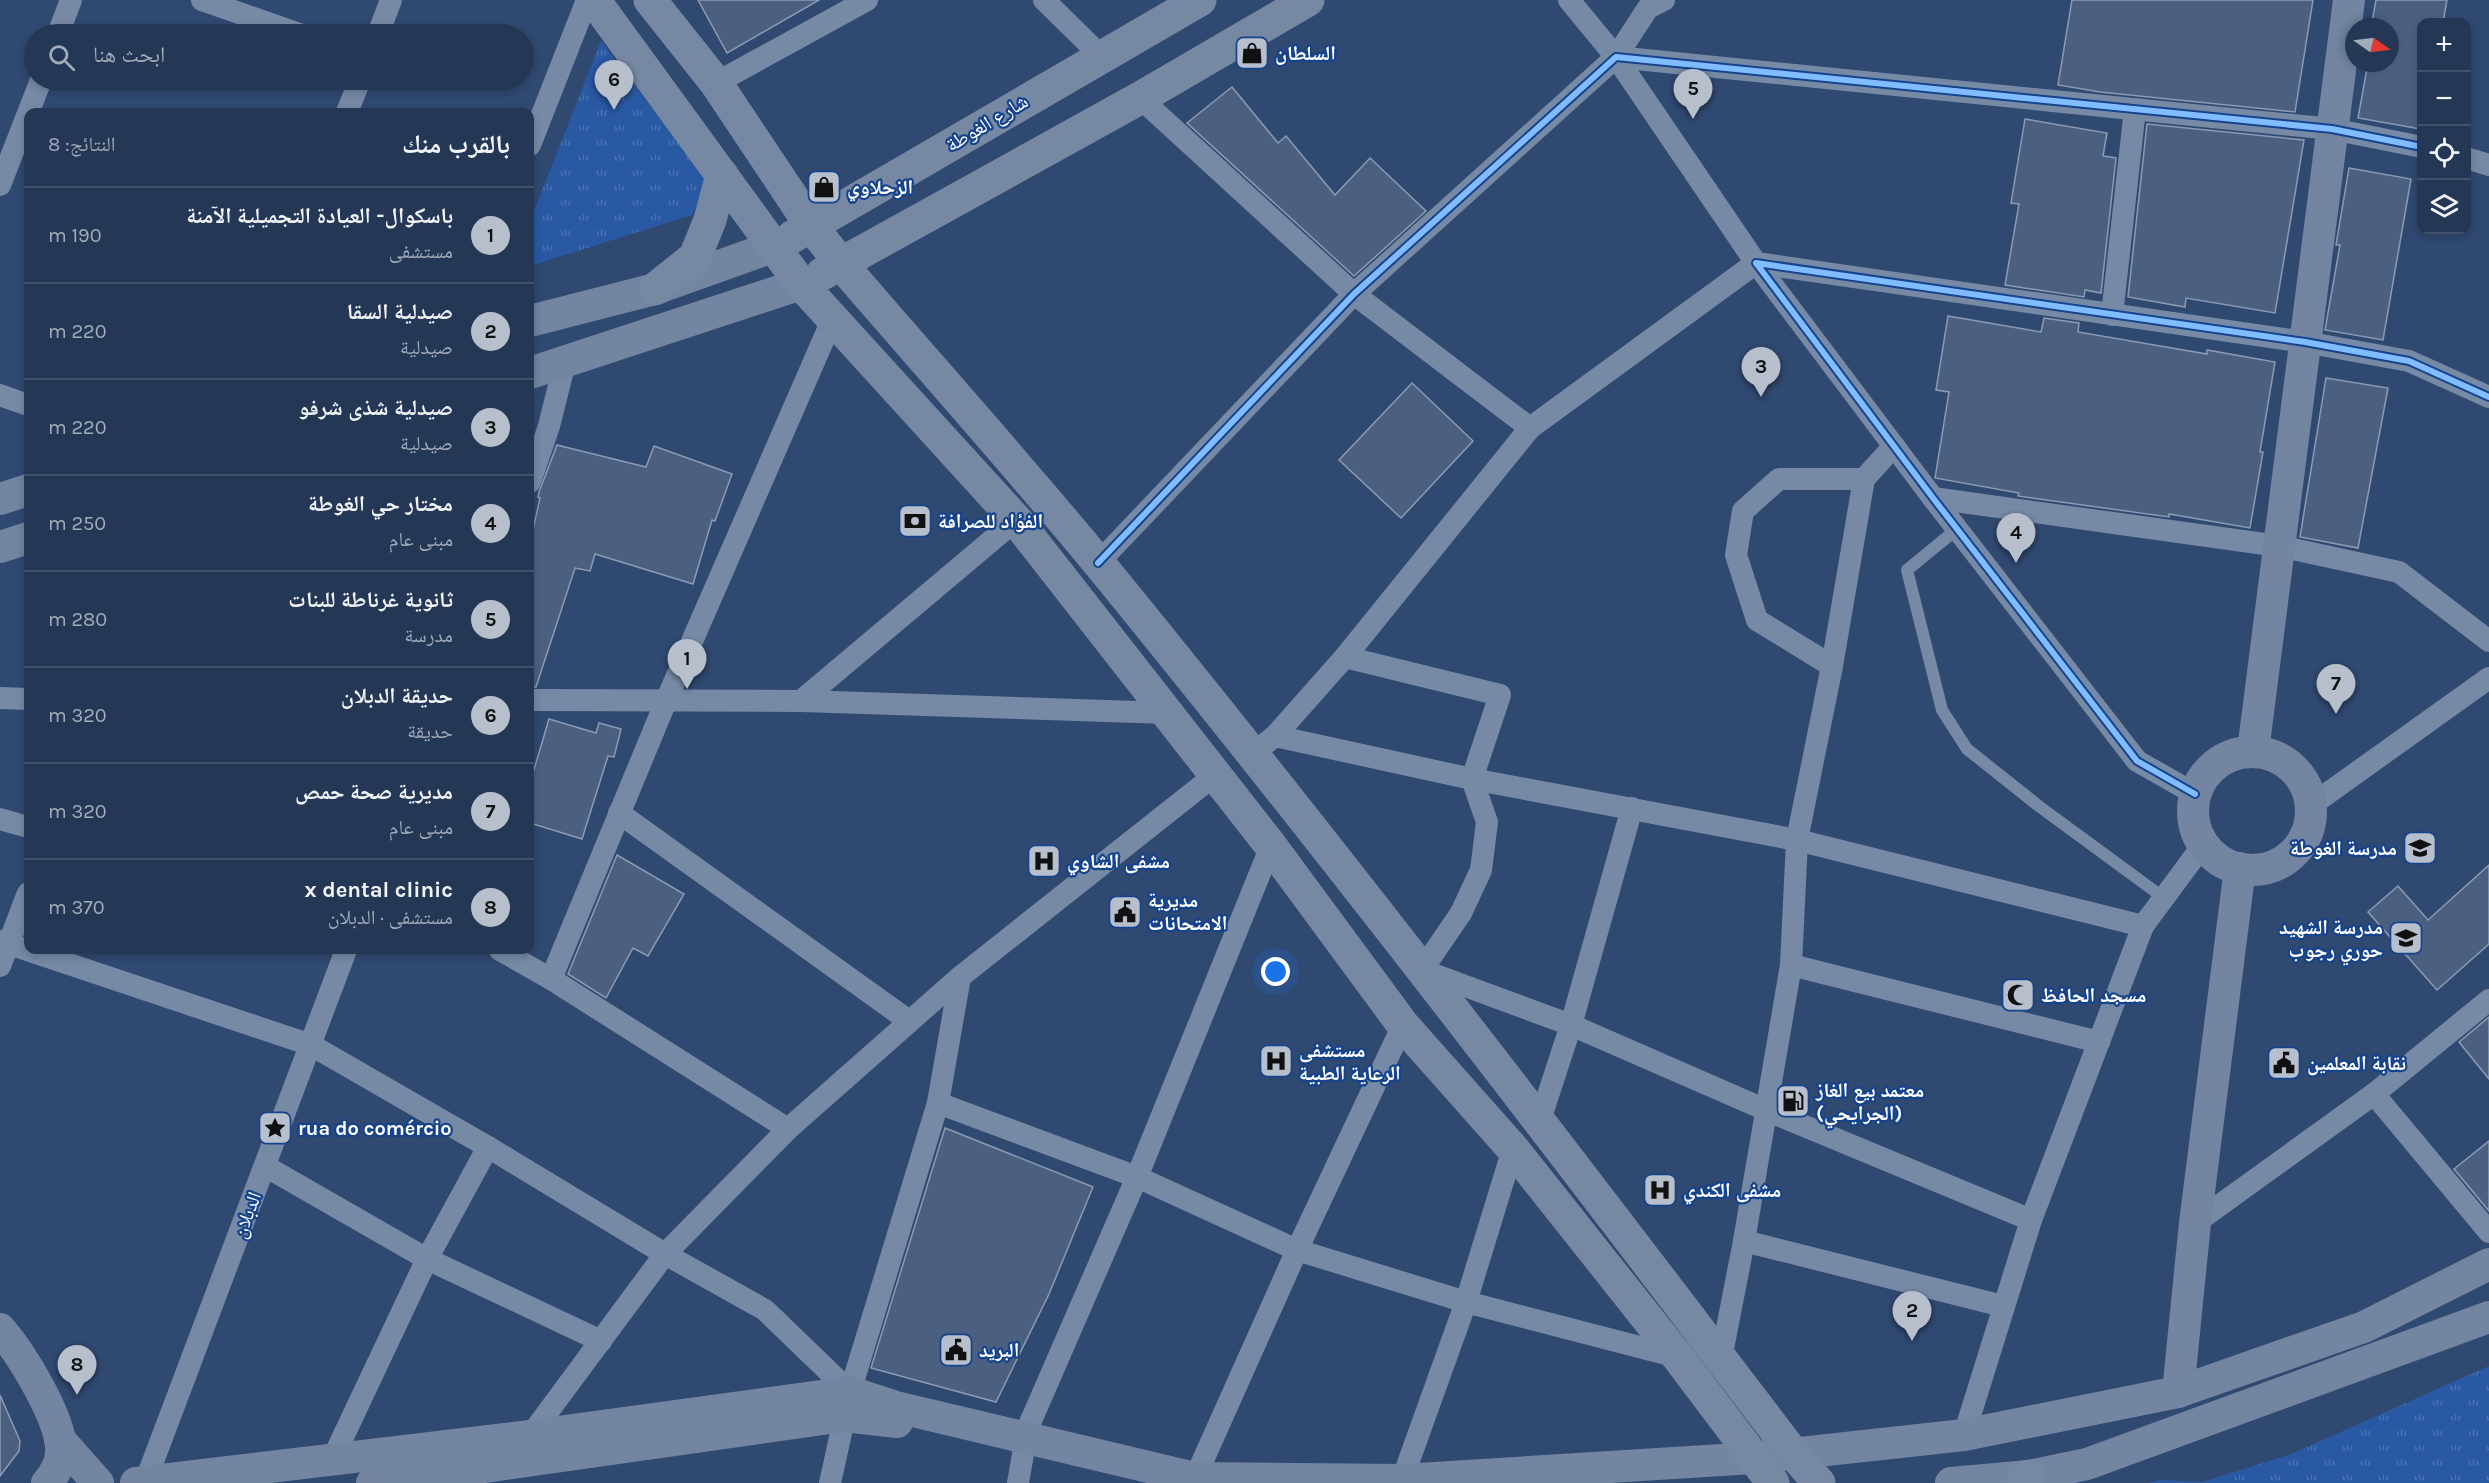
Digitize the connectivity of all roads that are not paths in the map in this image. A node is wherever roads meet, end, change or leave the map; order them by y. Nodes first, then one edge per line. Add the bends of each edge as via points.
1 (71, 0) edge
2 (202, 0) edge
3 (391, 0) edge
4 (587, 0) edge
5 (594, 0) edge
6 (650, 0) edge
7 (867, 0) edge
8 (1044, 0) edge
9 (1200, 0) edge
10 (1308, 0) edge
11 (1569, 0) edge
12 (1664, 0) edge
13 (2349, 0) edge
14 (62, 24) edge
15 (270, 24) edge
16 (382, 24) edge
17 (1101, 56) junction
18 (1616, 57) junction
19 (716, 83) junction
20 (37, 90) edge
21 (356, 90) edge
22 (1140, 98) junction
23 (31, 108) edge
24 (349, 108) edge
25 (2135, 109) junction
26 (24, 127) edge
27 (2332, 129) junction
28 (534, 135) edge
29 (2417, 146) edge
30 (14, 155) edge
31 (2471, 160) edge
32 (2489, 165) edge
33 (722, 175) junction
34 (0, 185) edge
35 (812, 227) junction
36 (775, 246) junction
37 (1756, 263) junction
38 (842, 265) junction
39 (801, 284) junction
40 (656, 289) junction
41 (1354, 294) junction
42 (2112, 315) junction
43 (833, 318) junction
44 (534, 320) edge
45 (2305, 342) junction
46 (565, 362) junction
47 (534, 372) edge
48 (0, 395) edge
49 (2489, 398) edge
50 (24, 404) edge
51 (1530, 428) junction
52 (1894, 446) junction
53 (534, 470) edge
54 (1864, 479) junction
55 (24, 491) edge
56 (1933, 498) junction
57 (0, 499) edge
58 (1016, 520) junction
59 (1957, 529) junction
60 (24, 539) edge
61 (2279, 546) junction
62 (0, 548) edge
63 (1098, 563) junction
64 (2489, 641) edge
65 (1345, 657) junction
66 (1832, 666) junction
67 (2489, 678) edge
68 (0, 698) edge
69 (24, 699) edge
70 (534, 700) edge
71 (666, 701) junction
72 (801, 701) junction
73 (1167, 713) junction
74 (1264, 745) junction
75 (2253, 751) junction
76 (1215, 775) junction
77 (1472, 779) junction
78 (2195, 794) junction
79 (2310, 806) junction
80 (1632, 808) junction
81 (619, 813) junction
82 (0, 819) edge
83 (24, 826) edge
84 (1797, 840) junction
85 (2203, 845) junction
86 (1271, 846) junction
87 (2240, 868) junction
88 (2164, 898) junction
89 (24, 901) edge
90 (2143, 926) junction
91 (4, 942) edge
92 (24, 949) edge
93 (40, 954) edge
94 (345, 954) edge
95 (507, 954) edge
96 (1791, 965) junction
97 (0, 966) edge
98 (1422, 970) junction
99 (960, 977) junction
100 (551, 979) junction
101 (2489, 1000) edge
102 (909, 1021) junction
103 (1404, 1025) junction
104 (1570, 1026) junction
105 (2099, 1042) junction
106 (311, 1045) junction
107 (2374, 1094) junction
108 (938, 1103) junction
109 (1766, 1110) junction
110 (1539, 1123) junction
111 (788, 1129) junction
112 (488, 1147) junction
113 (1513, 1149) junction
114 (265, 1166) junction
115 (1137, 1177) junction
116 (2031, 1220) junction
117 (2194, 1223) junction
118 (2489, 1232) edge
119 (1744, 1241) junction
120 (1297, 1250) junction
121 (665, 1254) junction
122 (427, 1258) junction
123 (2489, 1264) edge
124 (1466, 1302) junction
125 (2003, 1306) junction
126 (2489, 1317) edge
127 (0, 1329) edge
128 (602, 1341) junction
129 (1678, 1356) junction
130 (1722, 1359) junction
131 (2178, 1392) junction
132 (847, 1404) junction
133 (1964, 1435) junction
134 (530, 1436) junction
135 (60, 1440) junction
136 (1792, 1452) junction
137 (333, 1458) junction
138 (1021, 1459) edge
139 (1763, 1470) edge
140 (464, 1477) edge
141 (1195, 1478) junction
142 (2026, 1479) edge
143 (1402, 1480) junction
144 (143, 1482) edge
145 (47, 1483) edge
146 (98, 1483) edge
147 (372, 1483) edge
148 (830, 1483) edge
149 (1137, 1483) edge
150 (1819, 1483) edge
151 (1951, 1483) edge

1 - 14 street
2 - 15 street
3 - 16 street
4 - 28 street
5 - 33 main road
6 - 19 main road
7 - 19 street
8 - 17 street
9 - 17 main road, شارع الغوطة
10 - 22 main road
11 - 18 street
12 - 18 street via 1648,8
13 - 27 main road
17 - 35 main road, شارع الغوطة
18 - 25 street
18 - 37 street
18 - 41 street
19 - 35 main road
20 - 23 street
21 - 24 street
22 - 38 main road
22 - 41 street
25 - 27 street
25 - 42 street
26 - 30 street
27 - 29 street
27 - 45 main road
30 - 34 street
31 - 32 street
33 - 36 main road
33 - 40 main road via 695,257
35 - 36 main road, شارع الغوطة
35 - 38 main road
36 - 39 main road
36 - 40 main road
37 - 42 street
37 - 51 street
37 - 52 street
38 - 39 main road
38 - 63 main road
39 - 43 main road
39 - 46 main road
40 - 44 main road
41 - 51 street
41 - 63 street
42 - 45 street
43 - 58 main road
43 - 71 street
45 - 49 street via 2409,361
45 - 61 main road
46 - 47 main road
46 - 53 street
48 - 50 street
51 - 65 street
52 - 54 street
52 - 56 street
54 - 66 street
54 - 66 street via 1779,479 1743,511 1736,555 1757,620
55 - 57 main road
56 - 59 street
56 - 61 street
58 - 72 street
58 - 73 main road
59 - 78 street via 2137,761
59 - 88 lane via 1907,570 1942,710 1967,749
60 - 62 main road
61 - 64 street via 2400,572
61 - 75 main road
63 - 74 main road
65 - 74 street
65 - 77 street via 1500,695
66 - 84 street
67 - 79 street
68 - 69 street
70 - 71 street
71 - 72 street
71 - 81 street
72 - 73 street
73 - 76 main road
74 - 77 street
74 - 98 main road
75 - 78 main road via 2234,754 2217,763 2203,777
75 - 79 main road via 2270,754 2292,768 2307,789
76 - 86 main road
76 - 99 street
77 - 80 street
77 - 98 street via 1487,822 1480,870 1461,913
78 - 85 main road via 2193,812
79 - 87 main road via 2309,824 2291,855 2275,865
80 - 84 street
80 - 104 street
81 - 100 street
81 - 102 street
82 - 83 street
84 - 90 street
84 - 96 street
85 - 87 main road via 2220,860
85 - 88 street
86 - 103 main road
86 - 115 street
87 - 117 main road
88 - 90 street
89 - 91 street
90 - 105 street
91 - 92 street
91 - 97 street
93 - 106 street
94 - 106 street, الدبلان
95 - 100 street
96 - 105 street
96 - 109 street
98 - 104 street
98 - 110 main road
99 - 102 street
99 - 108 street
100 - 111 street
101 - 107 street
102 - 111 street
103 - 113 main road
103 - 120 street
104 - 109 street
104 - 110 street
105 - 116 street
106 - 112 street
106 - 114 street, الدبلان
107 - 117 street
107 - 118 street
108 - 115 street
108 - 132 street
109 - 116 street
109 - 119 street
110 - 130 main road
111 - 121 street
112 - 121 street
112 - 122 street
113 - 124 street
113 - 129 main road
114 - 122 street
114 - 144 street, الدبلان
115 - 120 street
115 - 138 street
116 - 125 street
117 - 131 main road
119 - 125 street
119 - 130 street
120 - 124 street
120 - 141 street
121 - 128 street
121 - 132 street via 765,1310
122 - 128 street
122 - 137 street
123 - 131 main road via 2364,1327
124 - 129 street
124 - 143 street
125 - 133 street
126 - 142 main road via 2087,1464
127 - 135 main road via 30,1370
128 - 134 street
129 - 139 main road
130 - 136 main road
131 - 133 main road
132 - 134 main road
132 - 138 main road via 896,1407
132 - 140 main road
132 - 148 street
133 - 136 main road
134 - 137 main road
135 - 145 main road via 57,1469
135 - 146 main road
136 - 139 main road
136 - 150 main road
137 - 144 main road
138 - 141 main road
138 - 149 main road
139 - 143 main road
140 - 147 main road
141 - 143 main road
142 - 151 main road

